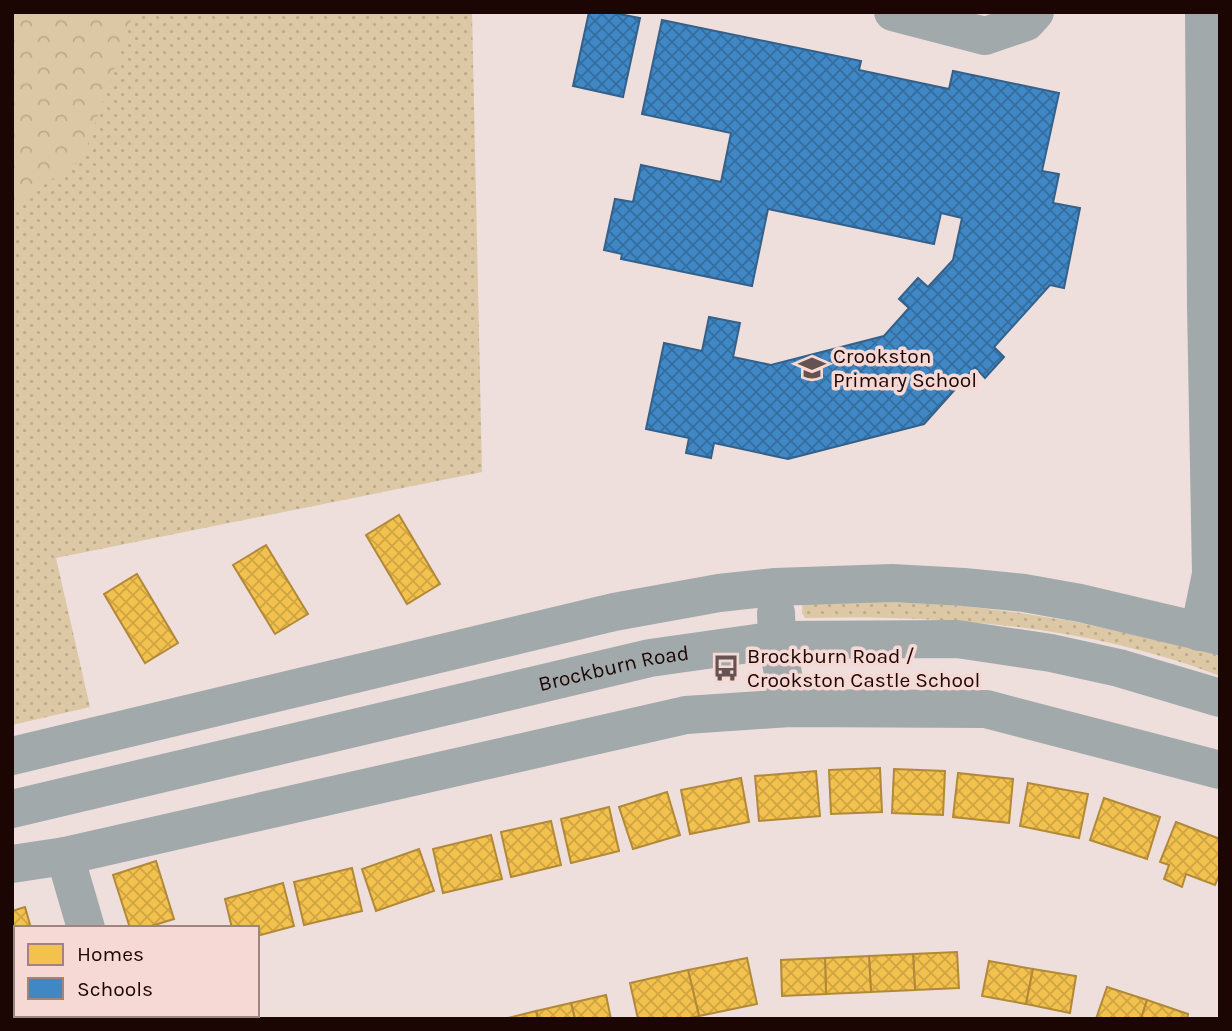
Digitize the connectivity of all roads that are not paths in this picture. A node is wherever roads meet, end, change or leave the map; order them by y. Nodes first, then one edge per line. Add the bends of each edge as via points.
1 (893, 12) edge
2 (1035, 12) edge
3 (1204, 12) edge
4 (1213, 305) edge
5 (1216, 574) edge
6 (775, 587) junction
7 (1209, 634) edge
8 (777, 640) junction
9 (1220, 698) edge
10 (789, 708) junction
11 (12, 756) edge
12 (1220, 770) edge
13 (12, 808) edge
14 (65, 856) junction
15 (12, 864) edge
16 (85, 926) edge

1 - 2 street via 985,36 1026,22
3 - 4 street
4 - 5 street
5 - 7 street
6 - 7 street via 892,583 1024,593
6 - 8 street
6 - 11 street via 614,612
8 - 9 street, Brockburn Road via 957,639 1119,668
8 - 10 street
8 - 13 street, Brockburn Road via 650,658
10 - 12 street via 986,709
10 - 14 street via 686,715
14 - 15 street
14 - 16 street

